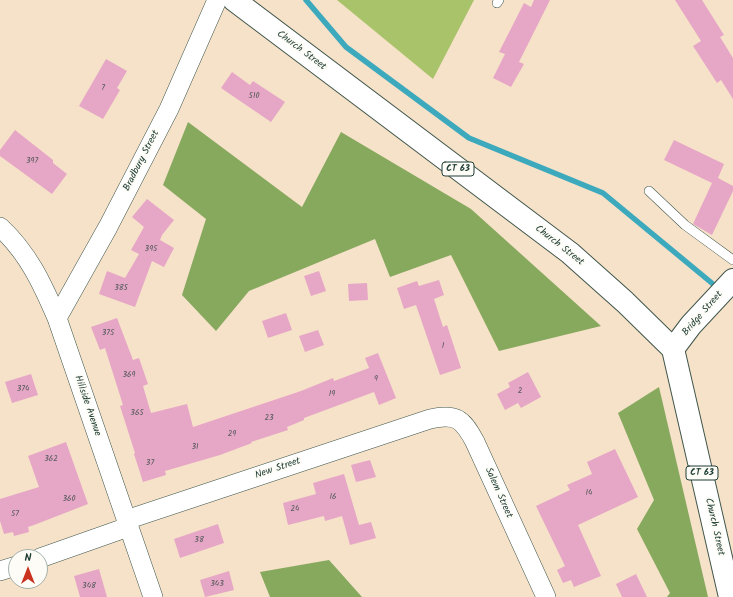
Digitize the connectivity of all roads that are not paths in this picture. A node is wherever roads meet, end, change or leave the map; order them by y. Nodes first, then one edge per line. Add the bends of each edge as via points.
1 (217, 0) edge
2 (234, 0) edge
3 (649, 191) dead end
4 (0, 227) edge
5 (733, 260) edge
6 (733, 280) edge
7 (57, 318) junction
8 (673, 349) junction
9 (430, 419) joint
10 (127, 524) junction
11 (48, 555) edge
12 (153, 597) edge
13 (546, 597) edge
14 (730, 597) edge

1 - 7 street, Bradbury Street via 169,109
2 - 8 main road, Church Street / CT 63 via 570,253 626,302
3 - 5 lane via 685,225
4 - 7 street, Hillside Avenue via 29,260
6 - 8 main road, Bridge Street via 706,308
7 - 10 street, Hillside Avenue
8 - 14 main road, Church Street / CT 63
9 - 10 street, New Street
9 - 13 street, Salem Street via 444,416 457,418 467,427
10 - 11 street, New Street
10 - 12 street, Hillside Avenue

